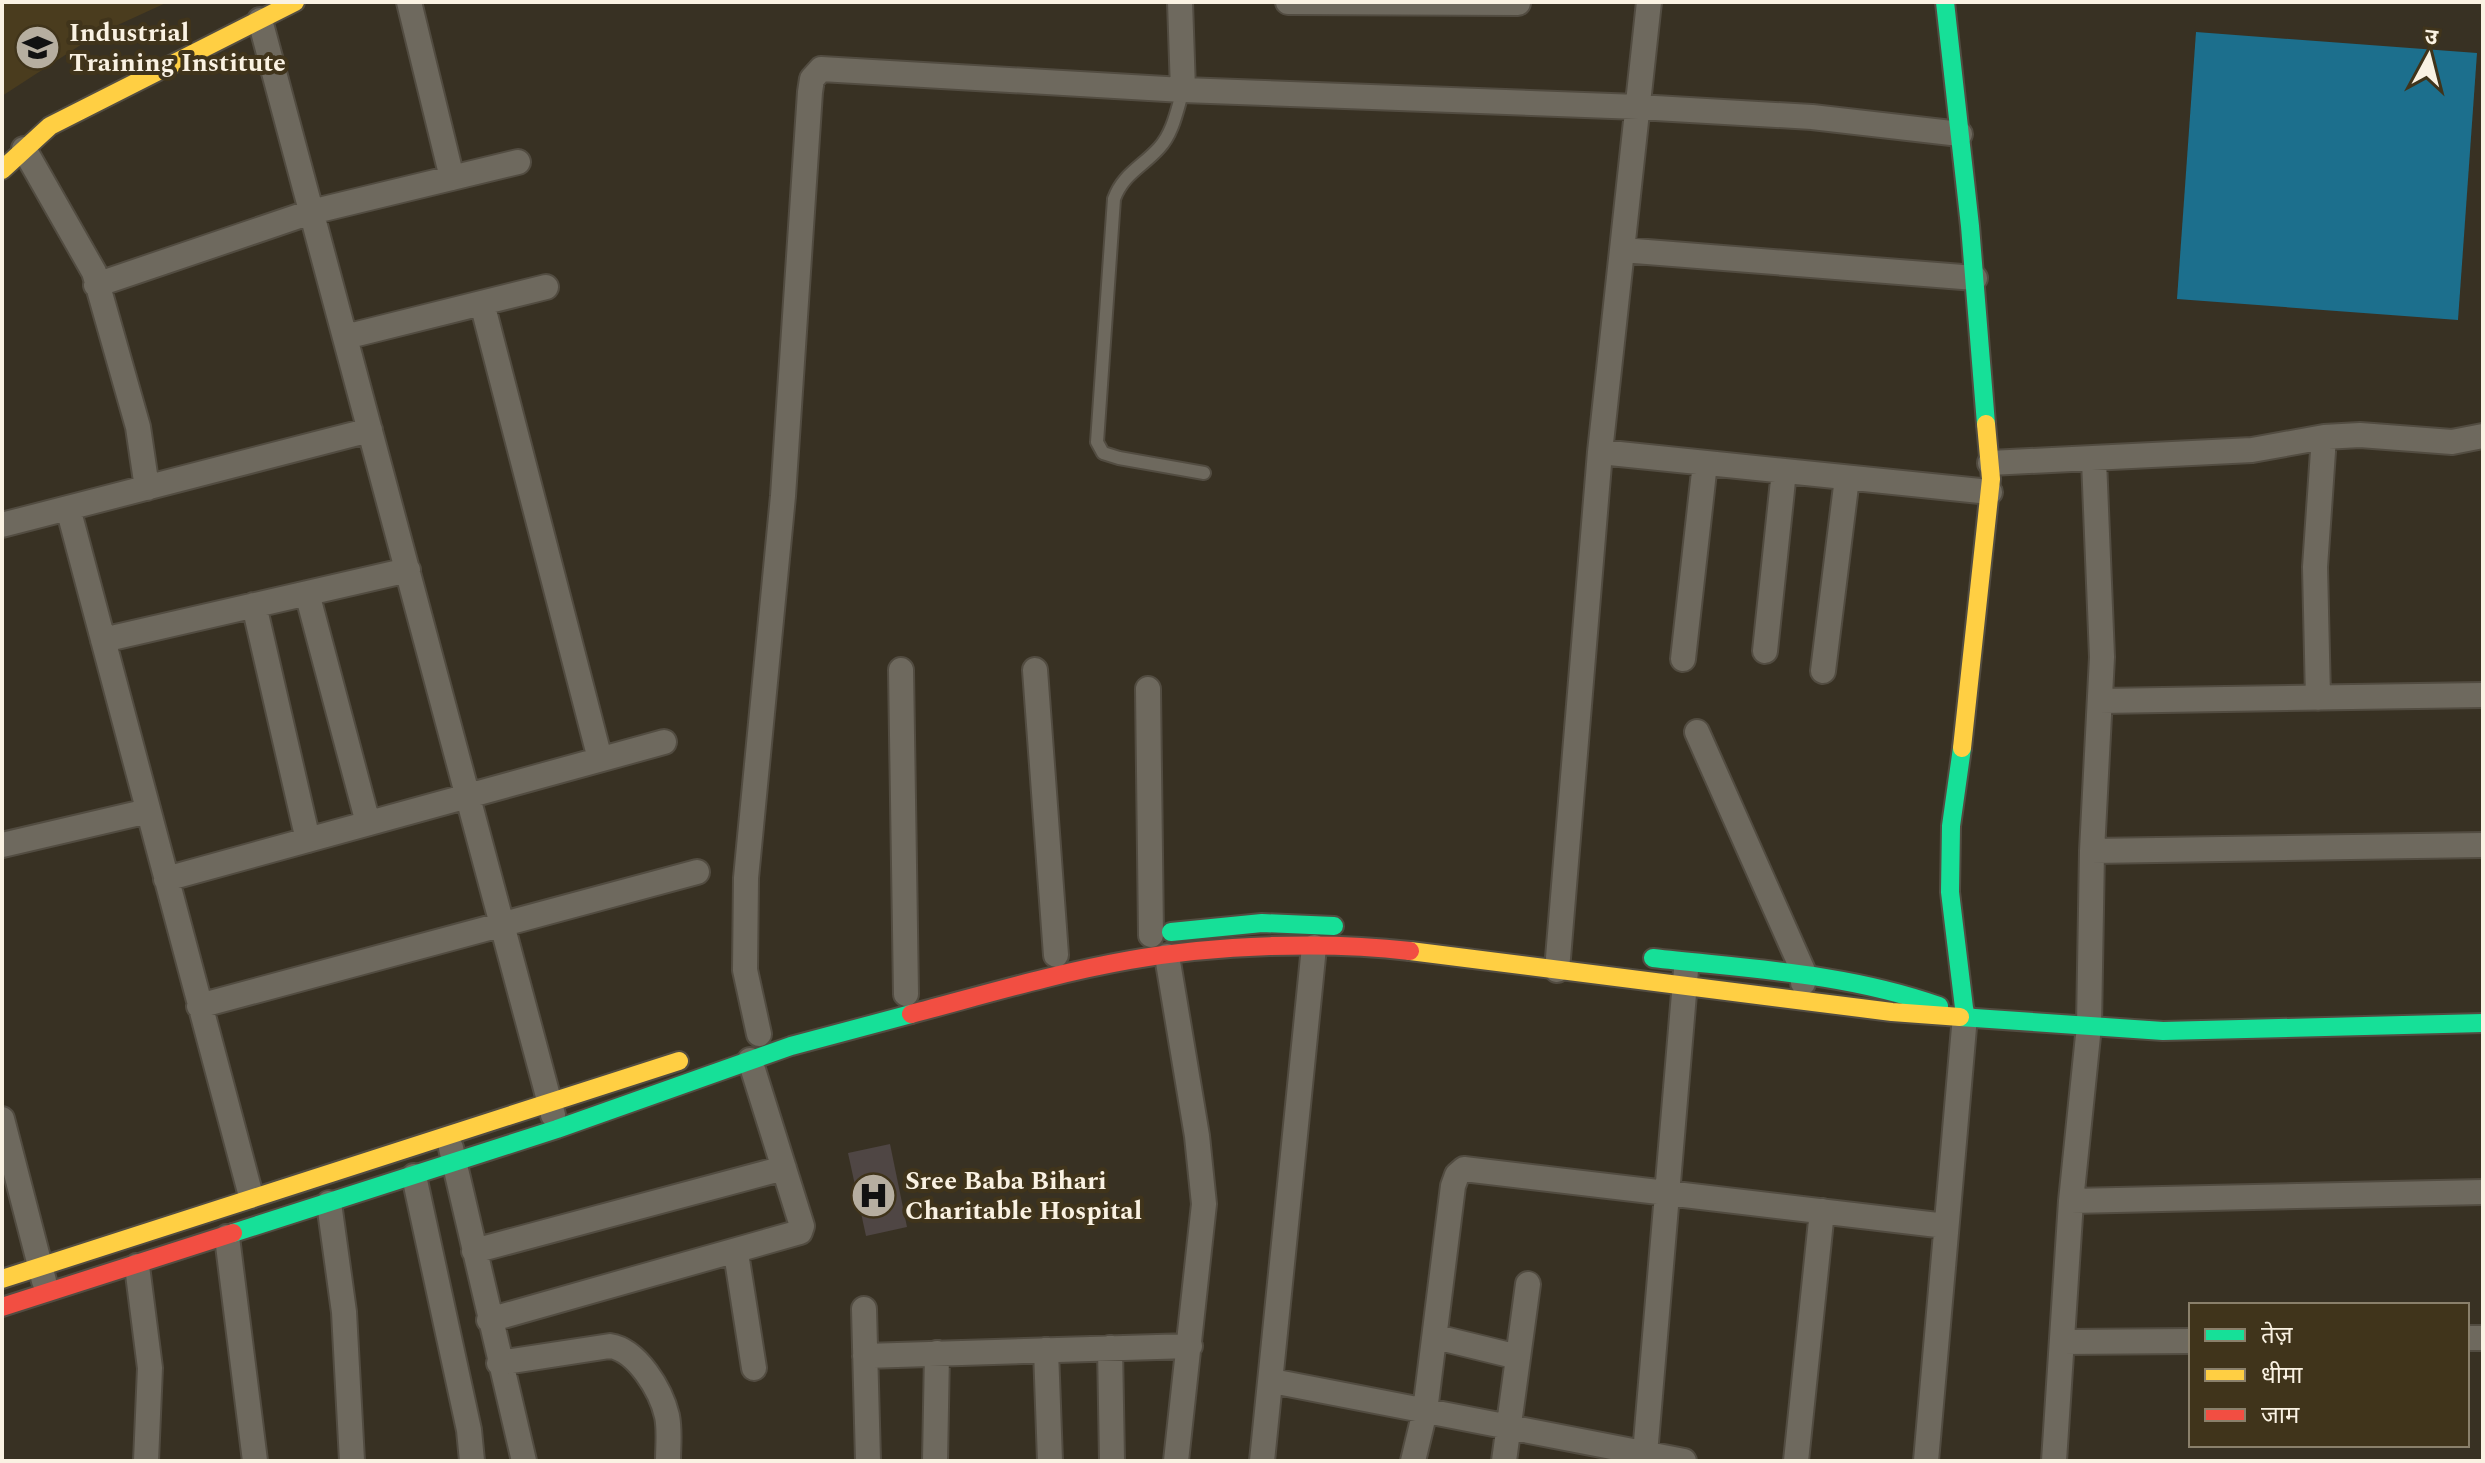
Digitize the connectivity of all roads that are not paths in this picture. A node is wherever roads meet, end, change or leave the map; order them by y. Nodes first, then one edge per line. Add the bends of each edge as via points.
1 (295, 2) edge
2 (409, 2) edge
3 (1180, 2) edge
4 (1288, 2) edge
5 (1649, 2) edge
6 (1945, 2) edge
7 (1518, 3) edge
8 (260, 20) junction
9 (1183, 90) junction
10 (1638, 107) junction
11 (1960, 134) junction
12 (24, 149) junction
13 (518, 162) dead end
14 (2, 170) edge
15 (452, 178) junction
16 (311, 212) junction
17 (1622, 250) junction
18 (1975, 278) junction
19 (96, 285) junction
20 (546, 287) dead end
21 (482, 303) junction
22 (345, 337) junction
23 (370, 430) junction
24 (2483, 436) edge
25 (2324, 437) junction
26 (1600, 452) junction
27 (2094, 460) junction
28 (1705, 463) junction
29 (1990, 463) junction
30 (1784, 471) junction
31 (1204, 473) dead end
32 (1847, 478) junction
33 (147, 488) junction
34 (1990, 492) junction
35 (68, 508) junction
36 (2, 525) edge
37 (408, 570) junction
38 (307, 593) junction
39 (254, 605) junction
40 (103, 640) junction
41 (1765, 651) dead end
42 (1683, 659) dead end
43 (901, 670) dead end
44 (1035, 670) dead end
45 (1823, 671) dead end
46 (1148, 689) dead end
47 (2483, 695) edge
48 (2318, 698) junction
49 (2100, 701) junction
50 (1697, 732) dead end
51 (664, 742) dead end
52 (600, 759) junction
53 (468, 795) junction
54 (148, 811) junction
55 (368, 823) junction
56 (308, 840) junction
57 (2, 845) edge
58 (2483, 845) edge
59 (2092, 851) junction
60 (697, 872) dead end
61 (166, 879) junction
62 (503, 924) junction
63 (1349, 926) dead end
64 (1393, 930) dead end
65 (1423, 933) dead end
66 (1144, 936) joint
67 (1314, 947) junction
68 (1558, 953) junction
69 (1056, 956) dead end
70 (1167, 956) junction
71 (1629, 956) dead end
72 (1804, 973) junction
73 (1686, 974) junction
74 (906, 994) dead end
75 (1800, 1001) junction
76 (199, 1006) junction
77 (1965, 1016) junction
78 (2483, 1023) edge
79 (2089, 1026) junction
80 (759, 1040) junction
81 (699, 1054) dead end
82 (550, 1105) junction
83 (2, 1119) edge
84 (557, 1129) junction
85 (448, 1136) junction
86 (455, 1162) junction
87 (784, 1168) junction
88 (414, 1176) junction
89 (1667, 1192) junction
90 (2483, 1192) edge
91 (251, 1196) junction
92 (2071, 1201) junction
93 (329, 1203) junction
94 (1822, 1211) junction
95 (1946, 1226) junction
96 (227, 1237) junction
97 (474, 1251) junction
98 (736, 1253) junction
99 (137, 1266) junction
100 (40, 1267) junction
101 (2, 1279) edge
102 (1528, 1284) dead end
103 (48, 1295) junction
104 (2, 1307) edge
105 (864, 1309) dead end
106 (489, 1320) junction
107 (1436, 1337) junction
108 (2189, 1341) edge
109 (2062, 1342) junction
110 (1190, 1346) junction
111 (1110, 1348) junction
112 (1046, 1350) junction
113 (937, 1353) junction
114 (865, 1356) junction
115 (1518, 1357) junction
116 (499, 1363) junction
117 (754, 1368) dead end
118 (1272, 1381) junction
119 (1425, 1411) junction
120 (1508, 1427) junction
121 (1645, 1454) junction
122 (146, 1461) edge
123 (255, 1461) edge
124 (352, 1461) edge
125 (472, 1461) edge
126 (524, 1461) edge
127 (668, 1461) edge
128 (868, 1461) edge
129 (935, 1461) edge
130 (1050, 1461) edge
131 (1112, 1461) edge
132 (1176, 1461) edge
133 (1262, 1461) edge
134 (1413, 1461) edge
135 (1504, 1461) edge
136 (1684, 1461) edge
137 (1796, 1461) edge
138 (1926, 1461) edge
139 (2054, 1461) edge

1 - 8 street
2 - 15 street
3 - 9 street
4 - 7 street
5 - 10 street
6 - 11 street
8 - 12 street via 50,126
8 - 16 street
9 - 10 street
9 - 31 lane via 1168,135 1125,177 1114,199 1097,442 1103,453 1119,458
9 - 80 street via 836,69 821,69 812,79 783,496 746,878 745,970
10 - 11 street via 1812,117
10 - 17 street
11 - 18 street
12 - 14 street
12 - 19 street via 94,272
13 - 15 street
15 - 16 street
16 - 19 street
16 - 22 street
17 - 18 street
17 - 26 street
18 - 29 street
19 - 33 street via 138,427
20 - 21 street
21 - 22 street
21 - 52 street
22 - 23 street
23 - 33 street
23 - 37 street
24 - 25 street via 2452,442
25 - 27 street via 2252,450
25 - 48 street via 2315,588
26 - 28 street
26 - 68 street
27 - 29 street
27 - 49 street
28 - 30 street
28 - 42 street
29 - 34 street
30 - 32 street
30 - 41 street
32 - 34 street
32 - 45 street
33 - 35 street
34 - 77 street via 1951,826 1950,892
35 - 36 street
35 - 40 street
37 - 38 street
37 - 53 street
38 - 39 street
38 - 55 street
39 - 40 street
39 - 56 street
40 - 54 street
43 - 74 street
44 - 69 street
46 - 66 street
47 - 48 street
48 - 49 street
49 - 59 street
50 - 72 street
51 - 52 street
52 - 53 street
53 - 55 street
53 - 62 street
54 - 57 street
54 - 61 street
55 - 56 street
56 - 61 street
58 - 59 street
59 - 79 street
60 - 62 street
61 - 76 street
62 - 76 street
62 - 82 street
63 - 66 street via 1262,923
64 - 65 street
67 - 68 street
67 - 70 street
67 - 118 street
68 - 73 street
70 - 80 street via 1040,980 791,1046
70 - 110 street via 1203,1181
71 - 73 street
72 - 73 street
72 - 75 street
72 - 77 street via 1898,989
73 - 75 street
73 - 89 street
75 - 77 street
76 - 91 street
77 - 79 street
77 - 95 street
78 - 79 street via 2163,1031
79 - 92 street
80 - 84 street
80 - 87 street
81 - 82 street
82 - 84 street
82 - 85 street
83 - 100 street
84 - 86 street
85 - 86 street
85 - 91 street
86 - 88 street
86 - 97 street
87 - 97 street
87 - 98 street via 800,1232
88 - 93 street
88 - 125 street
89 - 94 street
89 - 107 street via 1464,1169 1453,1186
89 - 121 street
90 - 92 street
91 - 100 street
92 - 109 street
93 - 96 street
93 - 124 street via 344,1312
94 - 95 street
94 - 137 street
95 - 138 street
96 - 99 street
96 - 123 street
97 - 106 street
98 - 106 street
98 - 117 street
99 - 103 street
99 - 122 street via 150,1368
100 - 101 street
100 - 103 street
102 - 115 street
103 - 104 street
105 - 114 street
106 - 116 street
107 - 115 street
107 - 119 street
108 - 109 street
109 - 139 street
110 - 111 street
110 - 132 street
111 - 112 street
111 - 131 street
112 - 113 street
112 - 130 street
113 - 114 street
113 - 129 street
114 - 128 street
115 - 120 street
116 - 126 street
116 - 127 street via 622,1348 633,1355 662,1402
118 - 119 street
118 - 133 street
119 - 120 street
119 - 134 street
120 - 121 street
120 - 135 street
121 - 136 street

